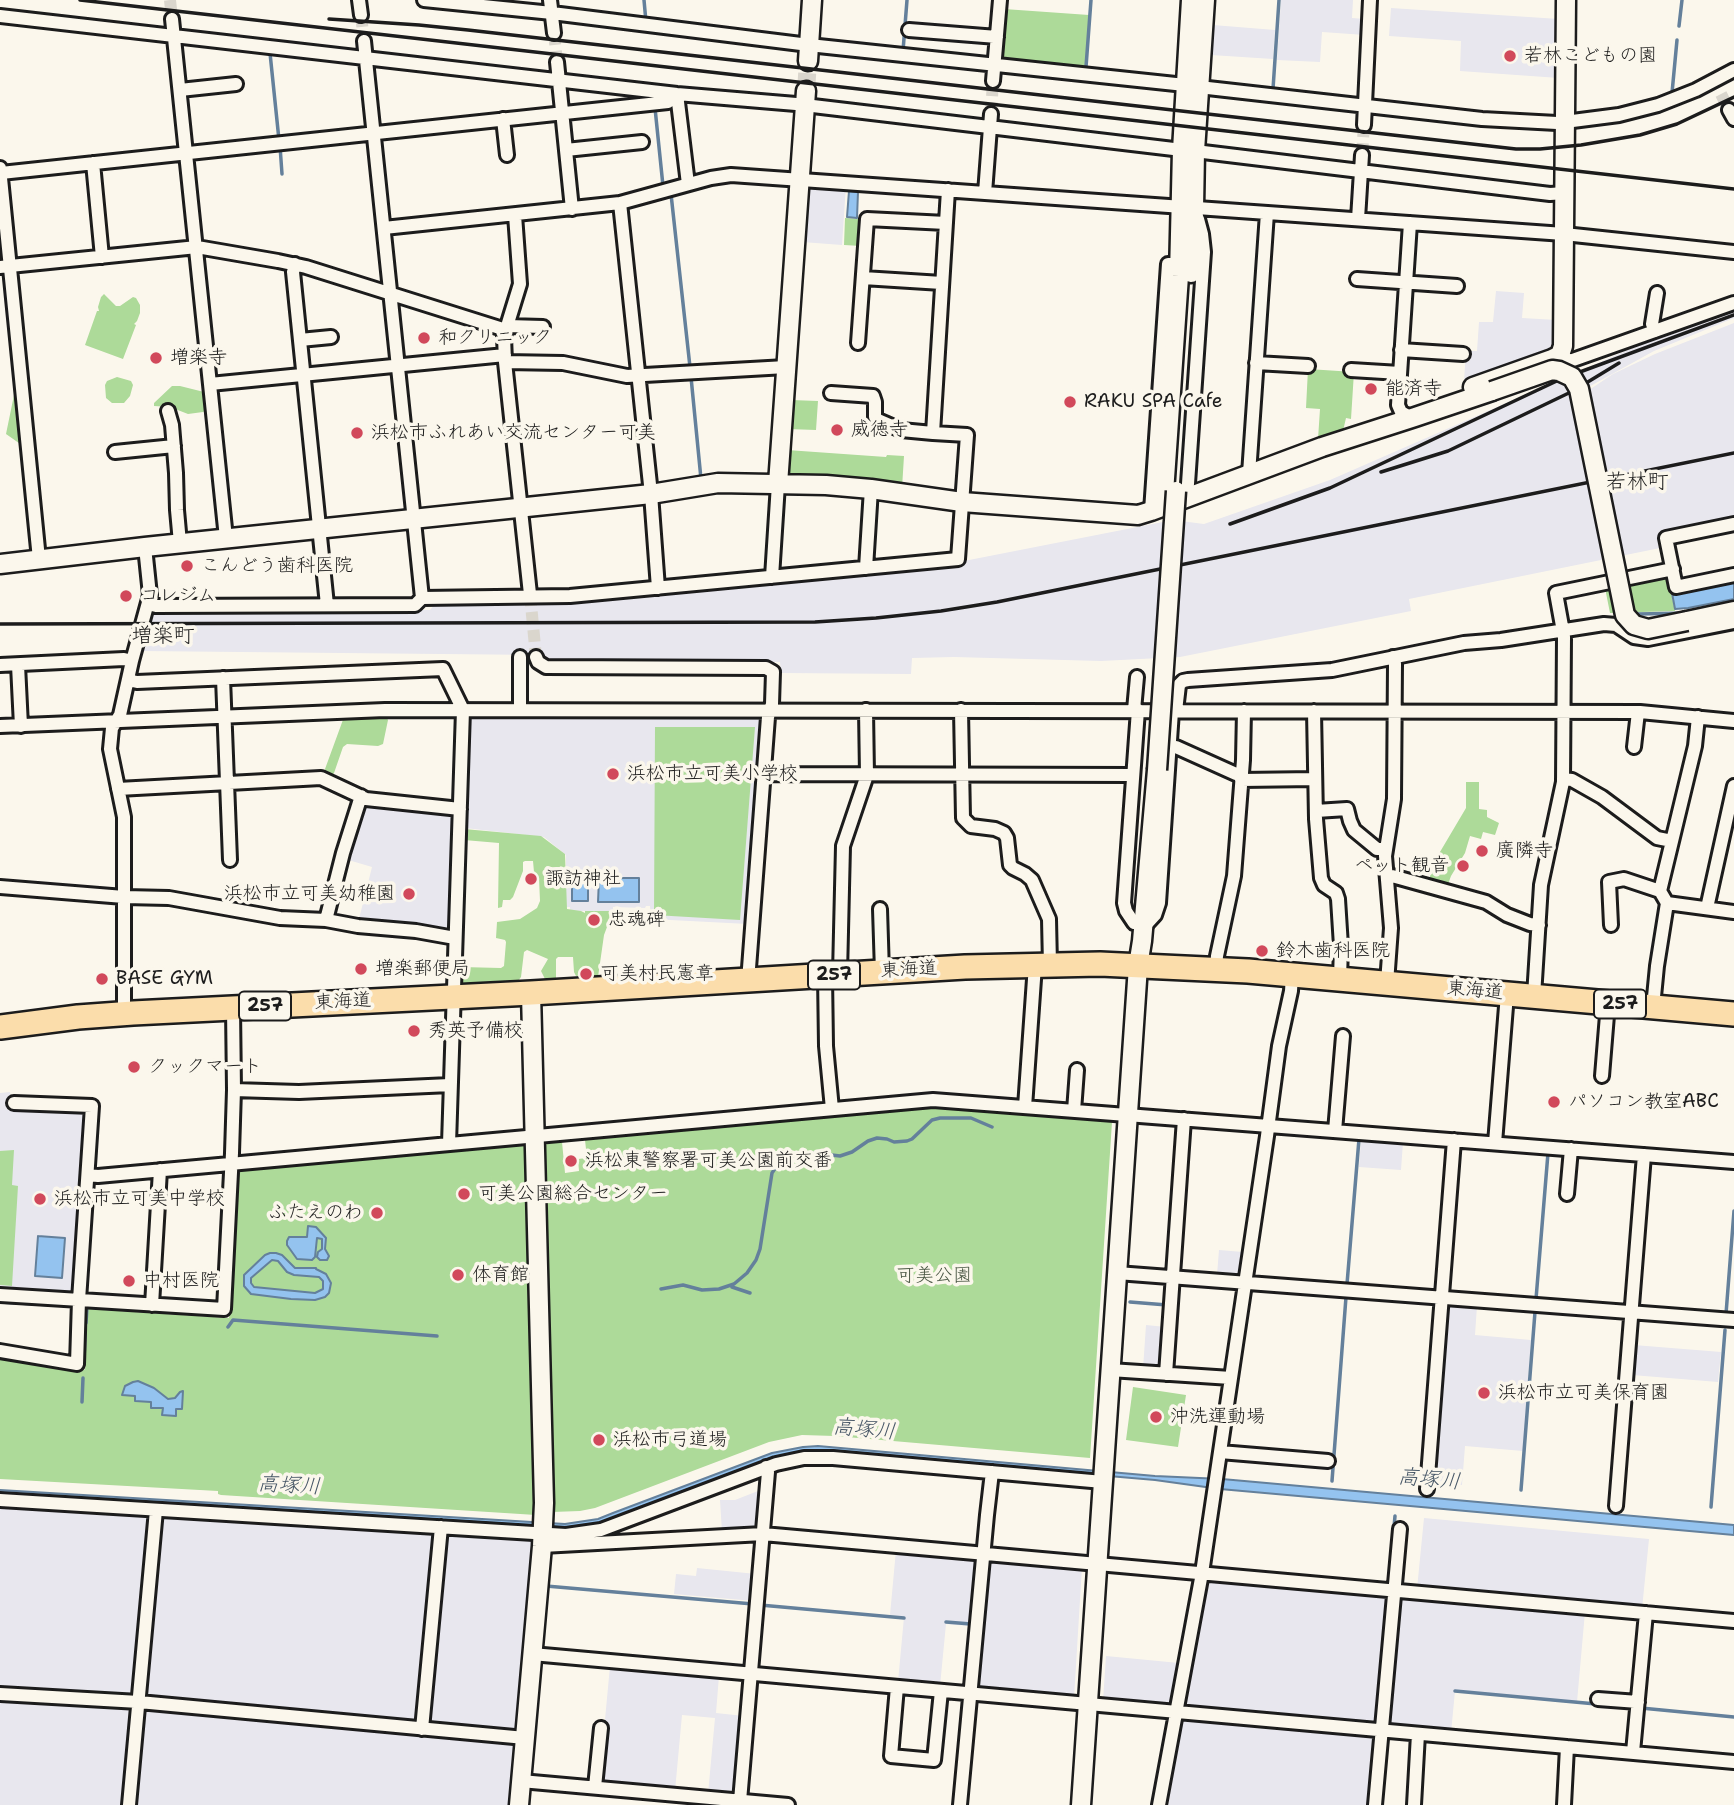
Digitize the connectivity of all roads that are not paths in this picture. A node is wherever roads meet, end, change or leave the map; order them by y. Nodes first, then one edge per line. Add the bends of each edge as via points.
1 (359, 0) edge
2 (424, 0) edge
3 (812, 0) edge
4 (1000, 0) edge
5 (1191, 0) edge
6 (1205, 0) edge
7 (1370, 0) edge
8 (1566, 0) edge
9 (551, 7) edge
10 (360, 15) tunnel mouth
11 (0, 16) edge
12 (173, 19) tunnel mouth
13 (909, 30) dead end
14 (554, 33) tunnel mouth
15 (174, 35) junction
16 (997, 37) junction
17 (364, 41) tunnel mouth
18 (808, 53) junction
19 (366, 57) junction
20 (557, 62) tunnel mouth
21 (995, 65) junction
22 (1734, 70) edge
23 (558, 79) junction
24 (1714, 81) junction
25 (993, 82) tunnel mouth
26 (236, 84) dead end
27 (1192, 86) junction
28 (180, 90) junction
29 (677, 94) junction
30 (1721, 94) tunnel mouth
31 (805, 98) junction
32 (1365, 106) junction
33 (562, 113) junction
34 (503, 120) junction
35 (990, 121) junction
36 (1565, 122) junction
37 (1364, 125) tunnel mouth
38 (374, 133) junction
39 (642, 142) dead end
40 (566, 150) junction
41 (1188, 150) junction
42 (187, 153) junction
43 (507, 155) dead end
44 (1362, 155) tunnel mouth
45 (93, 163) junction
46 (0, 170) edge
47 (1361, 171) junction
48 (799, 180) junction
49 (688, 184) junction
50 (948, 190) junction
51 (985, 193) junction
52 (1565, 193) junction
53 (620, 204) junction
54 (1188, 208) junction
55 (572, 209) junction
56 (1267, 213) junction
57 (515, 215) junction
58 (1357, 219) junction
59 (946, 223) junction
60 (1410, 223) junction
61 (384, 228) junction
62 (1564, 234) junction
63 (197, 247) junction
64 (1734, 252) edge
65 (103, 257) junction
66 (295, 264) junction
67 (1180, 264) junction
68 (5, 267) edge
69 (863, 278) junction
70 (1357, 279) dead end
71 (1406, 282) junction
72 (942, 283) junction
73 (1457, 286) dead end
74 (1657, 293) dead end
75 (391, 294) junction
76 (1734, 303) edge
77 (542, 327) dead end
78 (506, 328) junction
79 (1655, 331) junction
80 (331, 337) dead end
81 (300, 340) junction
82 (858, 343) dead end
83 (1401, 350) junction
84 (1463, 354) dead end
85 (1560, 355) junction
86 (505, 358) junction
87 (1256, 363) junction
88 (398, 365) junction
89 (1308, 366) dead end
90 (786, 367) junction
91 (1351, 370) dead end
92 (1400, 373) junction
93 (303, 374) junction
94 (638, 375) junction
95 (210, 384) junction
96 (1177, 390) junction
97 (831, 393) dead end
98 (168, 411) dead end
99 (1408, 418) junction
100 (933, 433) junction
101 (174, 446) junction
102 (115, 452) dead end
103 (1249, 474) junction
104 (778, 484) junction
105 (871, 489) junction
106 (651, 494) junction
107 (1187, 498) junction
108 (962, 502) junction
109 (521, 508) junction
110 (1151, 511) junction
111 (414, 519) junction
112 (1734, 524) edge
113 (320, 529) junction
114 (226, 538) junction
115 (180, 543) junction
116 (145, 547) junction
117 (39, 559) junction
118 (0, 564) edge
119 (866, 568) junction
120 (1673, 569) junction
121 (1734, 575) edge
122 (772, 577) junction
123 (658, 588) junction
124 (530, 594) tunnel mouth
125 (422, 598) junction
126 (148, 604) junction
127 (327, 606) junction
128 (1734, 611) edge
129 (1734, 622) edge
130 (1563, 629) junction
131 (520, 657) tunnel mouth
132 (536, 657) dead end
133 (1393, 657) junction
134 (132, 661) junction
135 (18, 664) junction
136 (0, 666) edge
137 (1136, 677) dead end
138 (223, 678) junction
139 (128, 680) junction
140 (463, 710) junction
141 (520, 710) junction
142 (770, 710) junction
143 (866, 710) junction
144 (961, 710) junction
145 (1136, 710) junction
146 (1174, 710) junction
147 (1244, 711) junction
148 (1314, 711) junction
149 (1395, 711) junction
150 (1564, 712) junction
151 (1638, 712) junction
152 (225, 716) junction
153 (1698, 717) junction
154 (116, 721) junction
155 (1734, 721) edge
156 (0, 726) edge
157 (21, 726) junction
158 (1170, 747) junction
159 (1634, 747) dead end
160 (1145, 772) junction
161 (764, 774) junction
162 (867, 775) junction
163 (962, 775) junction
164 (1242, 778) junction
165 (1315, 779) junction
166 (1563, 779) junction
167 (227, 783) junction
168 (1734, 786) edge
169 (118, 789) junction
170 (361, 796) junction
171 (460, 809) junction
172 (1316, 811) junction
173 (1672, 841) junction
174 (1386, 849) junction
175 (230, 860) dead end
176 (1387, 876) junction
177 (0, 887) edge
178 (1660, 891) junction
179 (124, 897) junction
180 (1667, 903) junction
181 (1707, 908) junction
182 (880, 909) dead end
183 (1734, 912) edge
184 (326, 920) junction
185 (1139, 925) junction
186 (1539, 925) junction
187 (1611, 925) dead end
188 (455, 938) junction
189 (1043, 965) junction
190 (1138, 966) junction
191 (1216, 969) junction
192 (882, 972) junction
193 (832, 975) junction
194 (1292, 975) junction
195 (1340, 979) junction
196 (750, 980) junction
197 (1387, 983) junction
198 (531, 993) junction
199 (1507, 994) junction
200 (454, 996) junction
201 (1534, 996) junction
202 (1608, 1003) junction
203 (1653, 1007) junction
204 (233, 1008) junction
205 (124, 1014) junction
206 (1734, 1014) edge
207 (0, 1027) edge
208 (1343, 1036) dead end
209 (1077, 1070) dead end
210 (1602, 1076) dead end
211 (450, 1085) junction
212 (234, 1090) junction
213 (14, 1103) dead end
214 (1025, 1107) junction
215 (832, 1109) junction
216 (1074, 1111) junction
217 (1128, 1115) junction
218 (1184, 1119) junction
219 (1269, 1126) junction
220 (1335, 1131) junction
221 (535, 1136) junction
222 (1454, 1140) junction
223 (1495, 1143) junction
224 (449, 1144) junction
225 (1571, 1149) junction
226 (1644, 1155) junction
227 (1734, 1162) edge
228 (232, 1163) junction
229 (160, 1170) junction
230 (88, 1175) junction
231 (1567, 1194) dead end
232 (1117, 1273) junction
233 (1173, 1277) junction
234 (1245, 1282) junction
235 (0, 1295) edge
236 (1442, 1298) junction
237 (79, 1300) junction
238 (152, 1305) junction
239 (1632, 1312) junction
240 (1734, 1320) edge
241 (0, 1351) edge
242 (1110, 1370) junction
243 (1166, 1374) junction
244 (1231, 1378) junction
245 (1220, 1452) junction
246 (1328, 1461) dead end
247 (766, 1467) junction
248 (992, 1472) junction
249 (1103, 1476) junction
250 (1427, 1489) dead end
251 (0, 1500) edge
252 (1616, 1506) dead end
253 (156, 1510) junction
254 (441, 1527) junction
255 (1400, 1529) dead end
256 (543, 1533) junction
257 (763, 1534) junction
258 (983, 1554) junction
259 (1097, 1564) junction
260 (1202, 1573) junction
261 (1394, 1591) junction
262 (1646, 1613) junction
263 (1734, 1621) edge
264 (533, 1654) junction
265 (751, 1674) junction
266 (897, 1687) junction
267 (941, 1691) junction
268 (0, 1694) edge
269 (971, 1694) junction
270 (1598, 1699) dead end
271 (139, 1702) junction
272 (1638, 1702) junction
273 (1088, 1704) junction
274 (1176, 1712) junction
275 (601, 1728) dead end
276 (422, 1729) junction
277 (1381, 1731) junction
278 (1419, 1734) junction
279 (525, 1738) junction
280 (1567, 1747) junction
281 (1633, 1752) junction
282 (1734, 1762) edge
283 (521, 1780) junction
284 (595, 1787) junction
285 (657, 1799) edge
286 (740, 1801) junction
287 (129, 1805) edge
288 (519, 1805) edge
289 (788, 1805) edge
290 (960, 1805) edge
291 (1081, 1805) edge
292 (1159, 1805) edge
293 (1375, 1805) edge
294 (1414, 1805) edge
295 (1564, 1805) edge

1 - 10 street
2 - 9 street
3 - 18 street
4 - 16 street
5 - 27 street
6 - 27 street
7 - 32 street
8 - 36 street
9 - 14 street
9 - 18 street
11 - 15 street
12 - 15 street
13 - 16 street
15 - 19 street
15 - 28 street
16 - 21 street
17 - 19 street
18 - 21 street
19 - 23 street
19 - 38 street
20 - 23 street
21 - 25 street
21 - 27 street
22 - 24 street
23 - 29 street
23 - 33 street
24 - 30 street
24 - 36 street via 1639,111
26 - 28 street
27 - 32 street
27 - 41 street
28 - 42 street
29 - 31 street
29 - 33 street via 668,102
29 - 49 street
31 - 35 street
31 - 48 street
32 - 36 street via 1519,122
32 - 37 street
33 - 34 street
33 - 40 street
34 - 38 street
34 - 43 street
35 - 41 street
35 - 51 street
36 - 52 street
38 - 42 street
38 - 61 street
39 - 40 street
40 - 55 street
41 - 47 street
41 - 54 street
42 - 45 street
42 - 63 street
44 - 47 street
45 - 46 street
45 - 65 street
46 - 68 street
47 - 52 street
47 - 58 street
48 - 49 street via 731,175
48 - 50 street
48 - 90 street
49 - 53 street
50 - 51 street
50 - 59 street
51 - 54 street
52 - 62 street
53 - 55 street
53 - 94 street
54 - 56 street
54 - 67 street
54 - 96 street
54 - 107 street via 1202,234 1204,252
55 - 57 street
56 - 58 street
56 - 87 street
57 - 61 street
57 - 78 street via 520,284
58 - 60 street
59 - 69 street via 867,219
59 - 72 street
60 - 62 street
60 - 71 street
61 - 75 street
62 - 64 street
62 - 85 street
63 - 65 street
63 - 66 street
63 - 95 street
65 - 68 street
66 - 75 street
66 - 81 street
67 - 96 street
67 - 110 street via 1168,264
68 - 117 street
69 - 72 street
69 - 82 street
70 - 71 street
71 - 73 street
71 - 83 street
72 - 100 street
74 - 79 street
75 - 78 street
75 - 88 street
76 - 79 street
77 - 78 street
78 - 86 street
79 - 85 street via 1570,361
80 - 81 street
81 - 93 street
83 - 84 street
83 - 92 street
85 - 99 street via 1415,407
86 - 88 street
86 - 94 street
86 - 109 street
87 - 89 street
87 - 103 street
88 - 93 street
88 - 111 street
90 - 94 street
90 - 104 street
91 - 92 street
92 - 99 street via 1398,405
93 - 95 street
93 - 113 street
94 - 106 street
95 - 114 street
96 - 160 street, bridge
97 - 100 street via 873,396 878,420
98 - 101 street
99 - 103 street
99 - 128 street, bridge via 1552,370 1572,377 1579,389 1625,615 1634,625 1648,629
100 - 108 street via 967,435
101 - 102 street
101 - 115 street
103 - 107 street
104 - 105 street
104 - 106 street via 718,483
104 - 122 street
105 - 108 street
105 - 119 street
106 - 109 street
106 - 123 street
107 - 110 street
108 - 110 street via 1138,515
108 - 119 street via 958,559
109 - 111 street
109 - 124 street
111 - 113 street
111 - 125 street
112 - 120 street via 1666,538
113 - 114 street
113 - 127 street
114 - 115 street
115 - 116 street
116 - 117 street
116 - 126 street
117 - 118 street
119 - 122 street
120 - 121 street via 1676,587
120 - 130 street via 1556,593
122 - 123 street
123 - 125 street via 570,597
125 - 127 street via 415,605
126 - 127 street
126 - 134 street
129 - 130 street via 1648,639 1610,624
130 - 133 street
130 - 150 street
131 - 141 street
132 - 142 street via 546,667 766,668 774,675
133 - 146 street via 1332,670 1183,681
133 - 149 street
134 - 135 street
134 - 139 street
135 - 136 street
135 - 157 street
137 - 145 street
138 - 139 street
138 - 140 street via 441,662
138 - 152 street
139 - 154 street
140 - 141 street
140 - 152 street
140 - 171 street
141 - 142 street
142 - 143 street
142 - 161 street
143 - 144 street
143 - 162 street
144 - 145 street
144 - 163 street
145 - 146 street
145 - 160 street
146 - 147 street
146 - 158 street
147 - 148 street
147 - 164 street
148 - 149 street
148 - 165 street
149 - 150 street
149 - 174 street via 1394,799
150 - 151 street
150 - 166 street
151 - 153 street
151 - 159 street
152 - 154 street
152 - 167 street
153 - 155 street
153 - 173 street
154 - 157 street
154 - 169 street via 110,749
156 - 157 street
158 - 164 street
158 - 185 street via 1159,903 1154,915
160 - 163 street
160 - 185 street
161 - 162 street
161 - 196 street
162 - 163 street
162 - 193 street via 844,846
163 - 189 street via 963,818 971,826 1004,834 1010,865 1035,884 1049,919
164 - 165 street
164 - 191 street via 1234,877
165 - 172 street
166 - 173 street via 1602,797 1657,838
166 - 186 street via 1542,880
167 - 169 street
167 - 170 street via 321,778
167 - 175 street
168 - 181 street
169 - 179 street via 124,817
170 - 171 street
170 - 184 street
171 - 188 street
172 - 174 street via 1348,809 1354,830 1377,849
172 - 195 street via 1322,881 1338,899
173 - 178 street
174 - 176 street
176 - 186 street via 1486,902 1507,915
176 - 197 street via 1391,928
177 - 179 street
178 - 180 street
178 - 187 street via 1624,879 1609,882
179 - 184 street via 169,898 280,918
179 - 205 street
180 - 181 street
180 - 203 street
181 - 183 street
182 - 192 street
184 - 188 street
185 - 190 street
186 - 201 street
188 - 200 street
189 - 190 highway, 東海道 / 257
189 - 192 highway, 東海道 / 257
189 - 214 street
190 - 191 highway, 東海道 / 257
190 - 217 street
191 - 194 highway, 東海道 / 257
192 - 193 highway, 東海道 / 257
193 - 196 highway, 東海道 / 257
193 - 215 street via 826,1046
194 - 195 highway, 東海道 / 257
194 - 219 street
195 - 197 highway, 東海道 / 257
196 - 198 highway, 東海道 / 257
197 - 199 highway, 東海道 / 257
198 - 200 highway, 東海道 / 257
198 - 221 street
199 - 201 highway, 東海道 / 257
199 - 223 street
200 - 204 highway, 東海道 / 257
200 - 211 street
201 - 202 highway, 東海道 / 257
202 - 203 highway, 東海道 / 257
202 - 210 street
203 - 206 highway, 東海道 / 257
204 - 205 highway, 東海道 / 257
204 - 212 street
205 - 207 highway, 東海道 / 257
208 - 220 street
209 - 216 street
211 - 212 street via 299,1092
211 - 224 street
212 - 228 street
213 - 230 street via 92,1105
214 - 215 street via 933,1100
214 - 216 street
215 - 221 street
216 - 217 street
217 - 218 street
217 - 232 street
218 - 219 street
218 - 233 street
219 - 220 street
219 - 234 street
220 - 222 street
221 - 224 street
221 - 256 street
222 - 223 street
222 - 236 street
223 - 225 street
224 - 228 street
225 - 226 street
225 - 231 street
226 - 227 street
226 - 239 street
228 - 229 street
228 - 238 street via 224,1309
229 - 230 street
229 - 238 street
230 - 237 street
232 - 233 street
232 - 242 street
233 - 234 street
233 - 243 street
234 - 236 street
234 - 244 street
235 - 237 street
236 - 239 street
236 - 250 street
237 - 238 street
237 - 241 street via 77,1364
239 - 240 street
239 - 252 street
242 - 243 street
242 - 249 street
243 - 244 street
244 - 245 street
245 - 246 street
245 - 260 street
247 - 248 street via 818,1457
247 - 256 street via 601,1530
247 - 257 street
248 - 249 street
248 - 258 street
249 - 259 street
251 - 253 street
253 - 254 street
253 - 271 street
254 - 256 street
254 - 276 street
255 - 261 street
256 - 257 street
256 - 264 street
257 - 258 street
257 - 265 street
258 - 259 street
258 - 269 street
259 - 260 street
259 - 273 street
260 - 261 street
260 - 274 street
261 - 262 street
261 - 277 street
262 - 263 street
262 - 272 street
264 - 265 street
264 - 279 street
265 - 266 street
265 - 286 street
266 - 267 street
266 - 267 street via 891,1756 923,1759 934,1760
267 - 269 street
268 - 271 street
269 - 273 street
269 - 290 street
270 - 272 street
271 - 276 street
271 - 287 street
272 - 281 street
273 - 274 street
273 - 291 street
274 - 277 street
274 - 292 street
275 - 284 street
276 - 279 street
277 - 278 street
277 - 293 street
278 - 280 street
278 - 294 street
279 - 283 street
280 - 281 street
280 - 295 street
281 - 282 street
283 - 284 street
283 - 288 street
284 - 285 street
285 - 286 street
286 - 289 street

